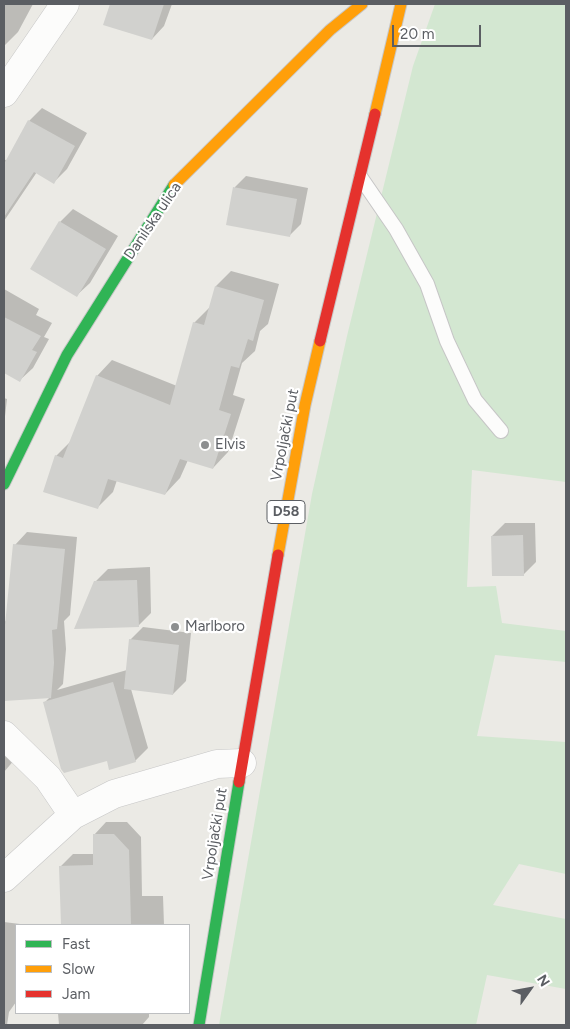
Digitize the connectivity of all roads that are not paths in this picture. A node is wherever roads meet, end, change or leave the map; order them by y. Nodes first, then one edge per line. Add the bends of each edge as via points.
1 (65, 4) edge
2 (362, 4) edge
3 (401, 4) edge
4 (4, 93) edge
5 (360, 176) junction
6 (501, 431) dead end
7 (4, 484) edge
8 (4, 735) edge
9 (242, 763) junction
10 (73, 815) junction
11 (4, 878) edge
12 (199, 1025) edge

1 - 4 street
2 - 7 main road, Danilska ulica via 330,30 174,186 67,355
3 - 5 main road, Vrpoljački put / D58
5 - 6 lane via 396,230 426,284 447,341 475,400
5 - 9 main road, Vrpoljački put / D58 via 305,405
8 - 10 street via 48,778
9 - 10 street via 216,764 114,794
9 - 12 main road, Vrpoljački put / D58
10 - 11 street

